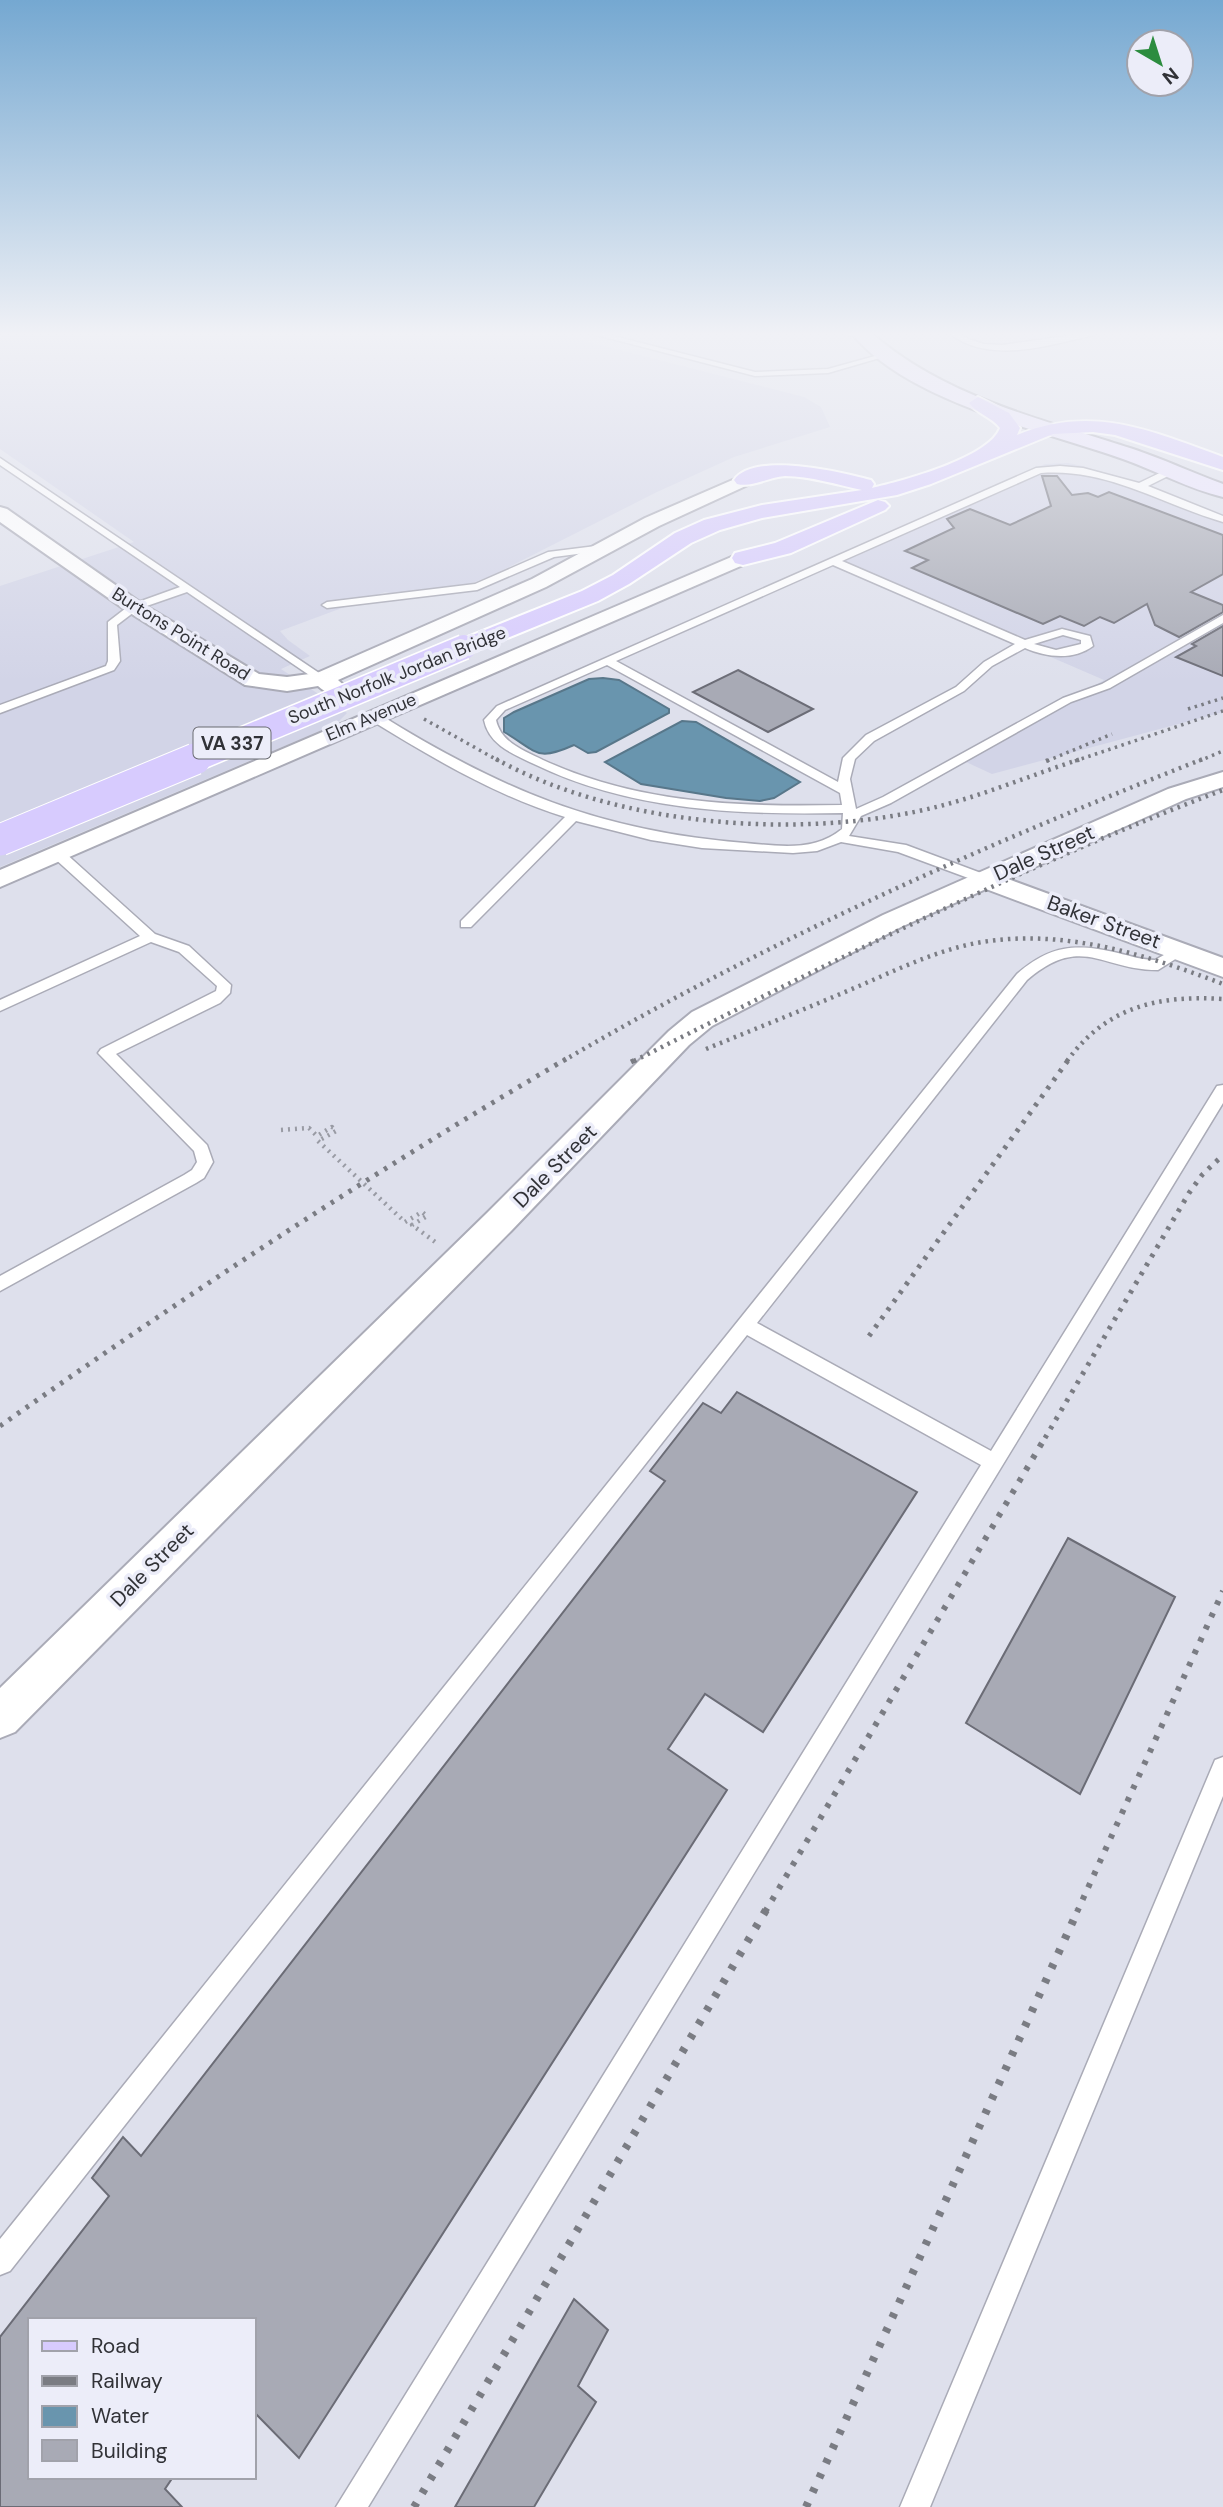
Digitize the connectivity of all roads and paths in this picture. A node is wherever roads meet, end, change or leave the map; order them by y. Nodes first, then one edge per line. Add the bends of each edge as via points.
1 (993, 448) edge
2 (1000, 448) edge
3 (1126, 448) edge
4 (1147, 448) edge
5 (986, 453) junction
6 (0, 461) edge
7 (1223, 464) edge
8 (1177, 472) junction
9 (822, 478) junction
10 (744, 480) junction
11 (920, 482) junction
12 (1223, 485) edge
13 (1139, 486) junction
14 (1223, 491) edge
15 (850, 498) junction
16 (769, 509) junction
17 (0, 513) edge
18 (1223, 519) edge
19 (713, 524) junction
20 (604, 548) junction
21 (743, 558) junction
22 (833, 561) junction
23 (188, 588) junction
24 (327, 605) dead end
25 (134, 607) junction
26 (1223, 618) edge
27 (607, 661) junction
28 (322, 679) junction
29 (0, 709) edge
30 (373, 716) junction
31 (1223, 779) edge
32 (846, 791) junction
33 (850, 814) junction
34 (572, 817) junction
35 (840, 838) junction
36 (0, 840) edge
37 (58, 854) junction
38 (0, 879) edge
39 (984, 879) junction
40 (466, 924) dead end
41 (150, 937) junction
42 (1181, 950) junction
43 (1223, 968) edge
44 (0, 1006) edge
45 (1223, 1090) edge
46 (281, 1129) dead end
47 (422, 1235) dead end
48 (0, 1284) edge
49 (745, 1325) junction
50 (995, 1463) junction
51 (0, 1717) edge
52 (1223, 1768) edge
53 (0, 2260) edge
54 (351, 2507) edge
55 (915, 2507) edge

1 - 5 main road
2 - 5 main road
3 - 8 main road
4 - 7 main road
5 - 11 main road
6 - 23 lane
8 - 12 main road
8 - 13 lane
8 - 14 main road
9 - 10 main road via 780,470
9 - 11 main road via 872,484
9 - 15 main road via 838,485
10 - 16 main road via 788,475 811,486 808,496
10 - 20 street, Burtons Point Road
11 - 15 main road, VA 337
11 - 21 main road via 783,548
13 - 18 lane
13 - 22 lane via 1076,468 1038,470
15 - 16 main road, VA 337
16 - 19 main road, VA 337
17 - 25 street, Burtons Point Road
19 - 21 main road via 754,522 776,533 771,545
19 - 36 main road, South Norfolk Jordan Bridge / VA 337, bridge via 670,544 602,590
20 - 24 lane via 552,554 477,587
20 - 28 street, Burtons Point Road via 482,610
21 - 30 street, Elm Avenue
22 - 27 lane
22 - 32 lane via 1024,644 946,696 870,738 849,758
23 - 25 lane
23 - 28 lane
25 - 28 street, Burtons Point Road via 253,680 287,684
25 - 29 lane via 112,624 114,661 110,668
26 - 33 lane via 1105,686 1067,700 887,800
27 - 32 lane
27 - 33 lane via 501,708 490,720 494,733 536,761 591,783 653,799 751,810
28 - 30 street
30 - 34 lane via 491,786
30 - 37 street, Elm Avenue
31 - 39 street, Dale Street via 1178,794
32 - 33 lane
33 - 35 lane via 848,830
34 - 35 lane via 659,838 741,847 807,849
34 - 40 lane
35 - 39 lane via 901,848
37 - 38 street, Elm Avenue
37 - 41 lane
39 - 42 street, Baker Street
39 - 51 street, Dale Street via 767,984 689,1030
41 - 44 lane
41 - 48 lane via 189,954 225,989 215,1000 106,1053 201,1149 205,1155 202,1168 190,1179
42 - 43 street, Baker Street
42 - 49 lane via 1158,965 1149,965 1072,949 1049,956 1030,969
45 - 50 lane
46 - 47 path, bridge via 309,1128 317,1136 332,1127 336,1130 318,1140 405,1222 422,1212 427,1216 412,1225
49 - 50 lane
49 - 53 lane
50 - 54 lane
52 - 55 lane

